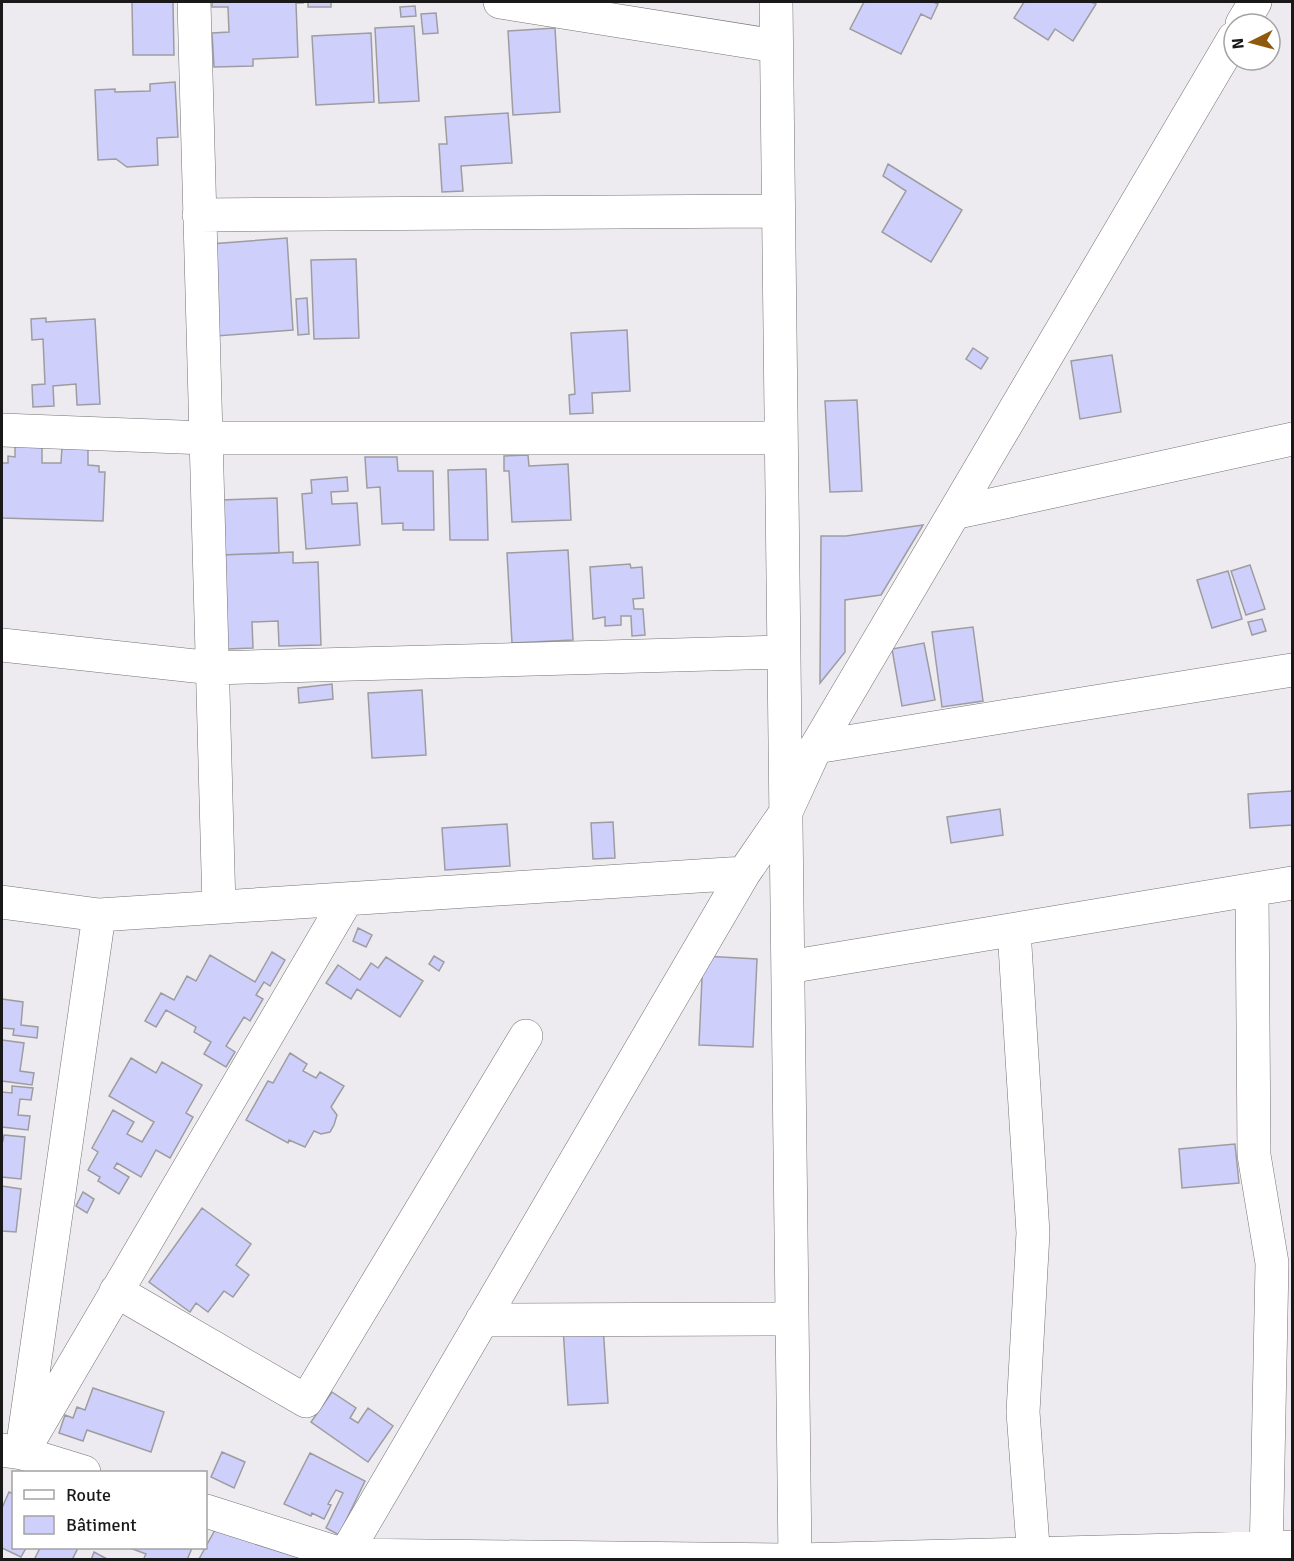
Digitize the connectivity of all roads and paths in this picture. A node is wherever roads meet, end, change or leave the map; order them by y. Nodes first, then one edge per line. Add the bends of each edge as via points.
1 (194, 2) edge
2 (500, 2) edge
3 (776, 2) edge
4 (553, 6) edge
5 (776, 46) junction
6 (1222, 58) edge
7 (778, 211) junction
8 (199, 215) junction
9 (2, 430) edge
10 (206, 438) junction
11 (781, 438) junction
12 (1293, 439) edge
13 (954, 513) junction
14 (2, 645) edge
15 (784, 652) junction
16 (213, 668) junction
17 (1293, 670) edge
18 (816, 747) junction
19 (786, 812) junction
20 (744, 873) junction
21 (1293, 884) edge
22 (1252, 890) junction
23 (347, 899) junction
24 (2, 902) edge
25 (219, 907) junction
26 (99, 915) junction
27 (1014, 930) junction
28 (788, 967) junction
29 (526, 1036) dead end
30 (116, 1291) junction
31 (792, 1319) junction
32 (482, 1320) junction
33 (12, 1451) edge
34 (77, 1471) edge
35 (207, 1511) edge
36 (1275, 1552) edge
37 (1034, 1557) edge
38 (346, 1558) edge
39 (784, 1560) edge
40 (795, 1560) edge
41 (800, 1560) edge

1 - 8 street
2 - 4 street
3 - 5 street
4 - 5 street
5 - 7 street
6 - 13 street
7 - 8 street
7 - 11 street
8 - 10 street
9 - 10 street
10 - 11 street
10 - 16 street
11 - 15 street
12 - 13 street
13 - 18 street
14 - 16 street
15 - 16 street
15 - 19 street
16 - 25 street
17 - 18 street
18 - 19 street
19 - 20 street
19 - 28 street
20 - 23 street
20 - 32 street
21 - 22 street
22 - 27 street
22 - 36 street via 1254,1155 1272,1263
23 - 25 street
23 - 30 street
24 - 26 street
25 - 26 street
26 - 33 street
27 - 28 street
27 - 37 street via 1033,1233 1023,1412
28 - 31 street
29 - 30 street via 306,1401
30 - 33 street
31 - 32 street
31 - 40 street
32 - 38 street
33 - 34 street
35 - 38 street
36 - 37 street
37 - 41 street
38 - 39 street

